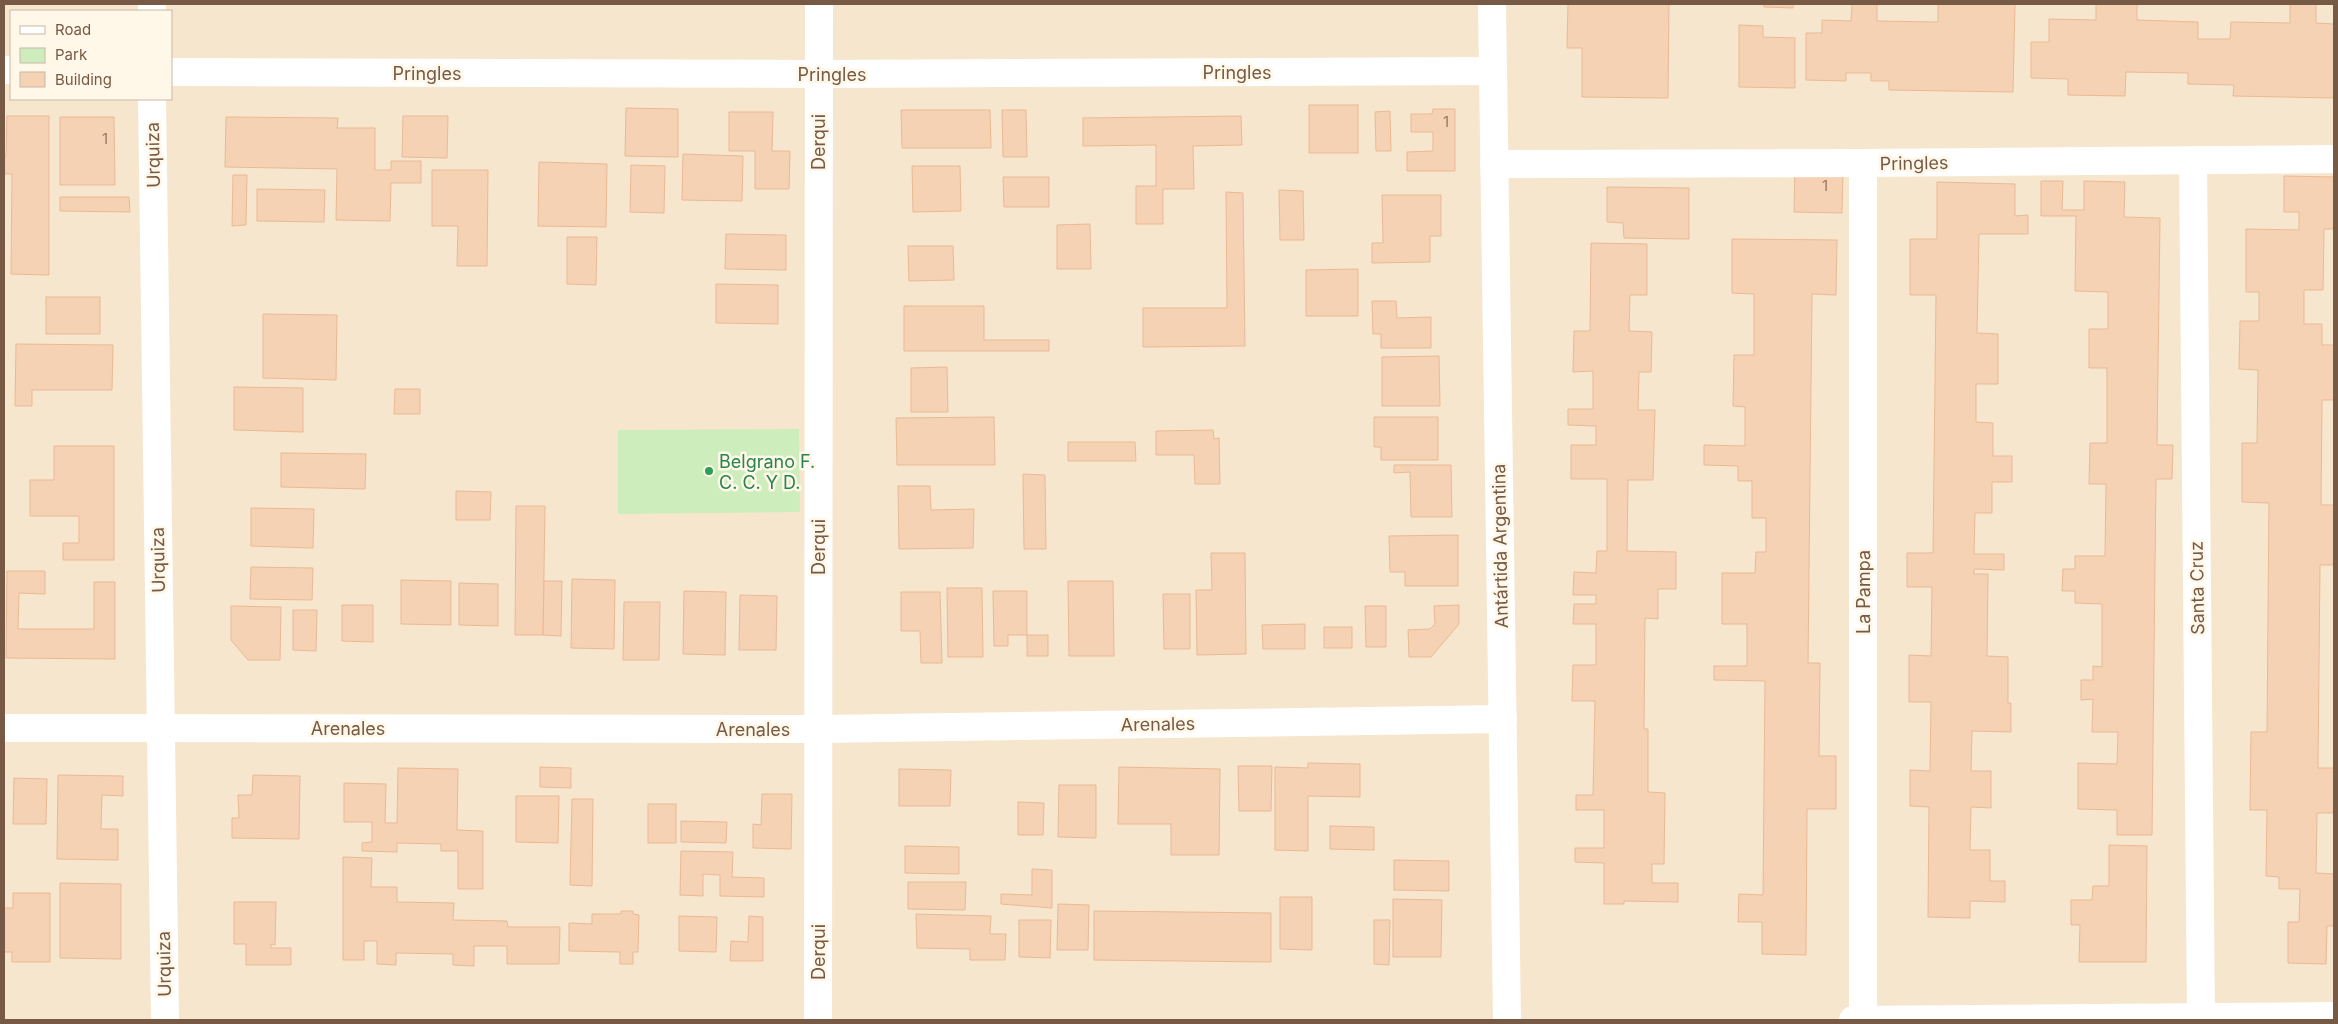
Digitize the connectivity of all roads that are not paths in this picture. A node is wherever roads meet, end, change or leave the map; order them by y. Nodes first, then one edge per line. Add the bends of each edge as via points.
1 (819, 4) edge
2 (1492, 4) edge
3 (1492, 71) junction
4 (172, 72) edge
5 (818, 74) junction
6 (152, 100) edge
7 (2334, 158) edge
8 (2193, 160) junction
9 (1863, 163) junction
10 (1494, 164) junction
11 (1502, 719) junction
12 (4, 728) edge
13 (161, 728) junction
14 (818, 729) junction
15 (2201, 1016) junction
16 (2334, 1016) edge
17 (165, 1020) edge
18 (818, 1020) edge
19 (1507, 1020) edge
20 (1853, 1020) edge
21 (1863, 1020) edge

1 - 5 street, Derqui
2 - 3 street, Antártida Argentina
3 - 5 street, Pringles
3 - 10 street, Antártida Argentina
4 - 5 street, Pringles
5 - 14 street, Derqui
6 - 13 street, Urquiza
7 - 8 street, Pringles
8 - 9 street, Pringles
8 - 15 street, Santa Cruz
9 - 10 street, Pringles
9 - 21 street, La Pampa
10 - 11 street, Antártida Argentina
11 - 14 street, Arenales
11 - 19 street, Antártida Argentina
12 - 13 street, Arenales
13 - 14 street, Arenales
13 - 17 street, Urquiza
14 - 18 street, Derqui
15 - 16 street
15 - 21 street
20 - 21 street

